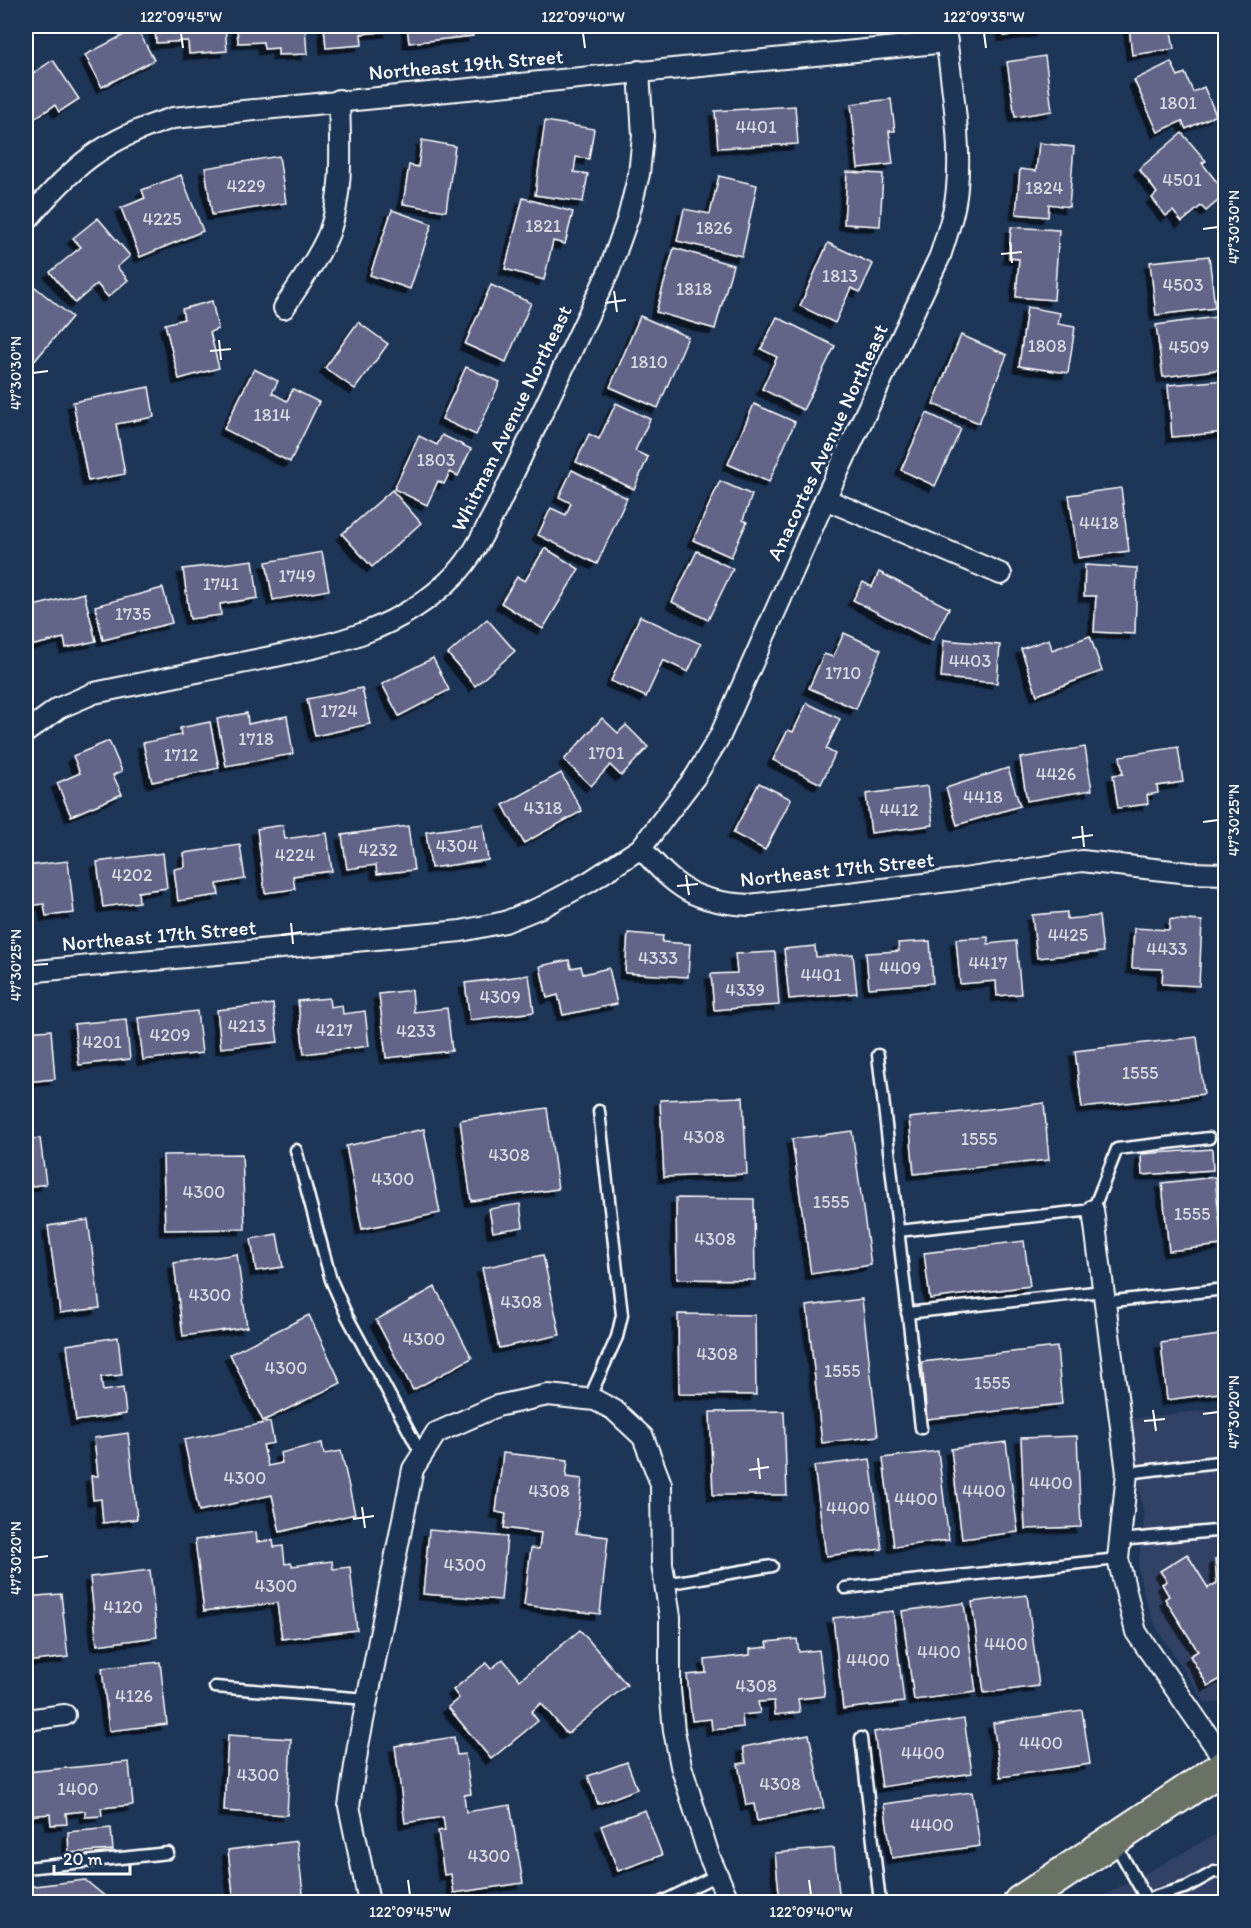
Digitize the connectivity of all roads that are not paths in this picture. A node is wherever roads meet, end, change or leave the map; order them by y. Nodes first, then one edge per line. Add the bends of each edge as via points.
1 (946, 34) edge
2 (639, 71) junction
3 (339, 100) junction
4 (26, 220) edge
5 (284, 308) dead end
6 (825, 499) junction
7 (1001, 574) dead end
8 (26, 732) edge
9 (641, 848) junction
10 (1226, 874) edge
11 (26, 972) edge
12 (878, 1055) dead end
13 (599, 1111) dead end
14 (1209, 1138) dead end
15 (296, 1150) dead end
16 (1093, 1210) junction
17 (898, 1231) junction
18 (1226, 1289) edge
19 (1104, 1297) junction
20 (907, 1313) junction
21 (589, 1399) junction
22 (921, 1428) dead end
23 (423, 1453) junction
24 (1226, 1461) edge
25 (1127, 1473) junction
26 (1226, 1530) edge
27 (1119, 1550) junction
28 (772, 1566) dead end
29 (665, 1584) junction
30 (845, 1588) dead end
31 (215, 1687) dead end
32 (367, 1699) junction
33 (65, 1715) dead end
34 (26, 1720) edge
35 (861, 1738) dead end
36 (1226, 1764) edge
37 (1113, 1840) junction
38 (168, 1853) dead end
39 (26, 1868) edge
40 (1226, 1872) edge
41 (717, 1875) junction
42 (1148, 1901) edge
43 (369, 1902) edge
44 (662, 1902) edge
45 (729, 1902) edge
46 (880, 1902) edge
47 (1020, 1902) edge

1 - 2 street, Northeast 19th Street
1 - 6 street, Anacortes Avenue Northeast via 957,150 957,188 950,225 940,256
2 - 3 street, Northeast 19th Street
2 - 8 street, Whitman Avenue Northeast via 643,136 639,174 609,271 497,508 458,572 421,604 375,631 335,644 94,693 59,708
3 - 4 street, Northeast 19th Street via 173,118 135,129 72,170
3 - 5 street via 340,167 329,232
6 - 7 street
6 - 9 street, Anacortes Avenue Northeast via 720,736
9 - 10 street, Northeast 17th Street via 682,890 726,904 749,905 957,880 1082,861
9 - 11 street, Northeast 17th Street via 589,882 505,922 461,931
12 - 17 lane
13 - 21 lane via 622,1315 617,1337
14 - 16 lane via 1117,1149
15 - 23 lane via 331,1280
16 - 17 lane
16 - 19 street
17 - 20 lane
18 - 19 lane
19 - 20 lane
19 - 25 street
20 - 22 lane
21 - 23 street via 548,1395 497,1406 436,1433
21 - 29 street via 614,1410 643,1437 661,1484
23 - 32 street via 413,1469
24 - 25 lane
25 - 27 street
26 - 27 lane
27 - 30 lane
27 - 36 street via 1136,1632
28 - 29 lane
29 - 41 street via 674,1731 681,1766
31 - 32 lane
32 - 43 street via 349,1806
33 - 34 street
35 - 46 lane
36 - 37 main road
37 - 42 lane
37 - 47 main road
38 - 39 lane
40 - 42 lane via 1214,1872
41 - 44 lane
41 - 45 street

